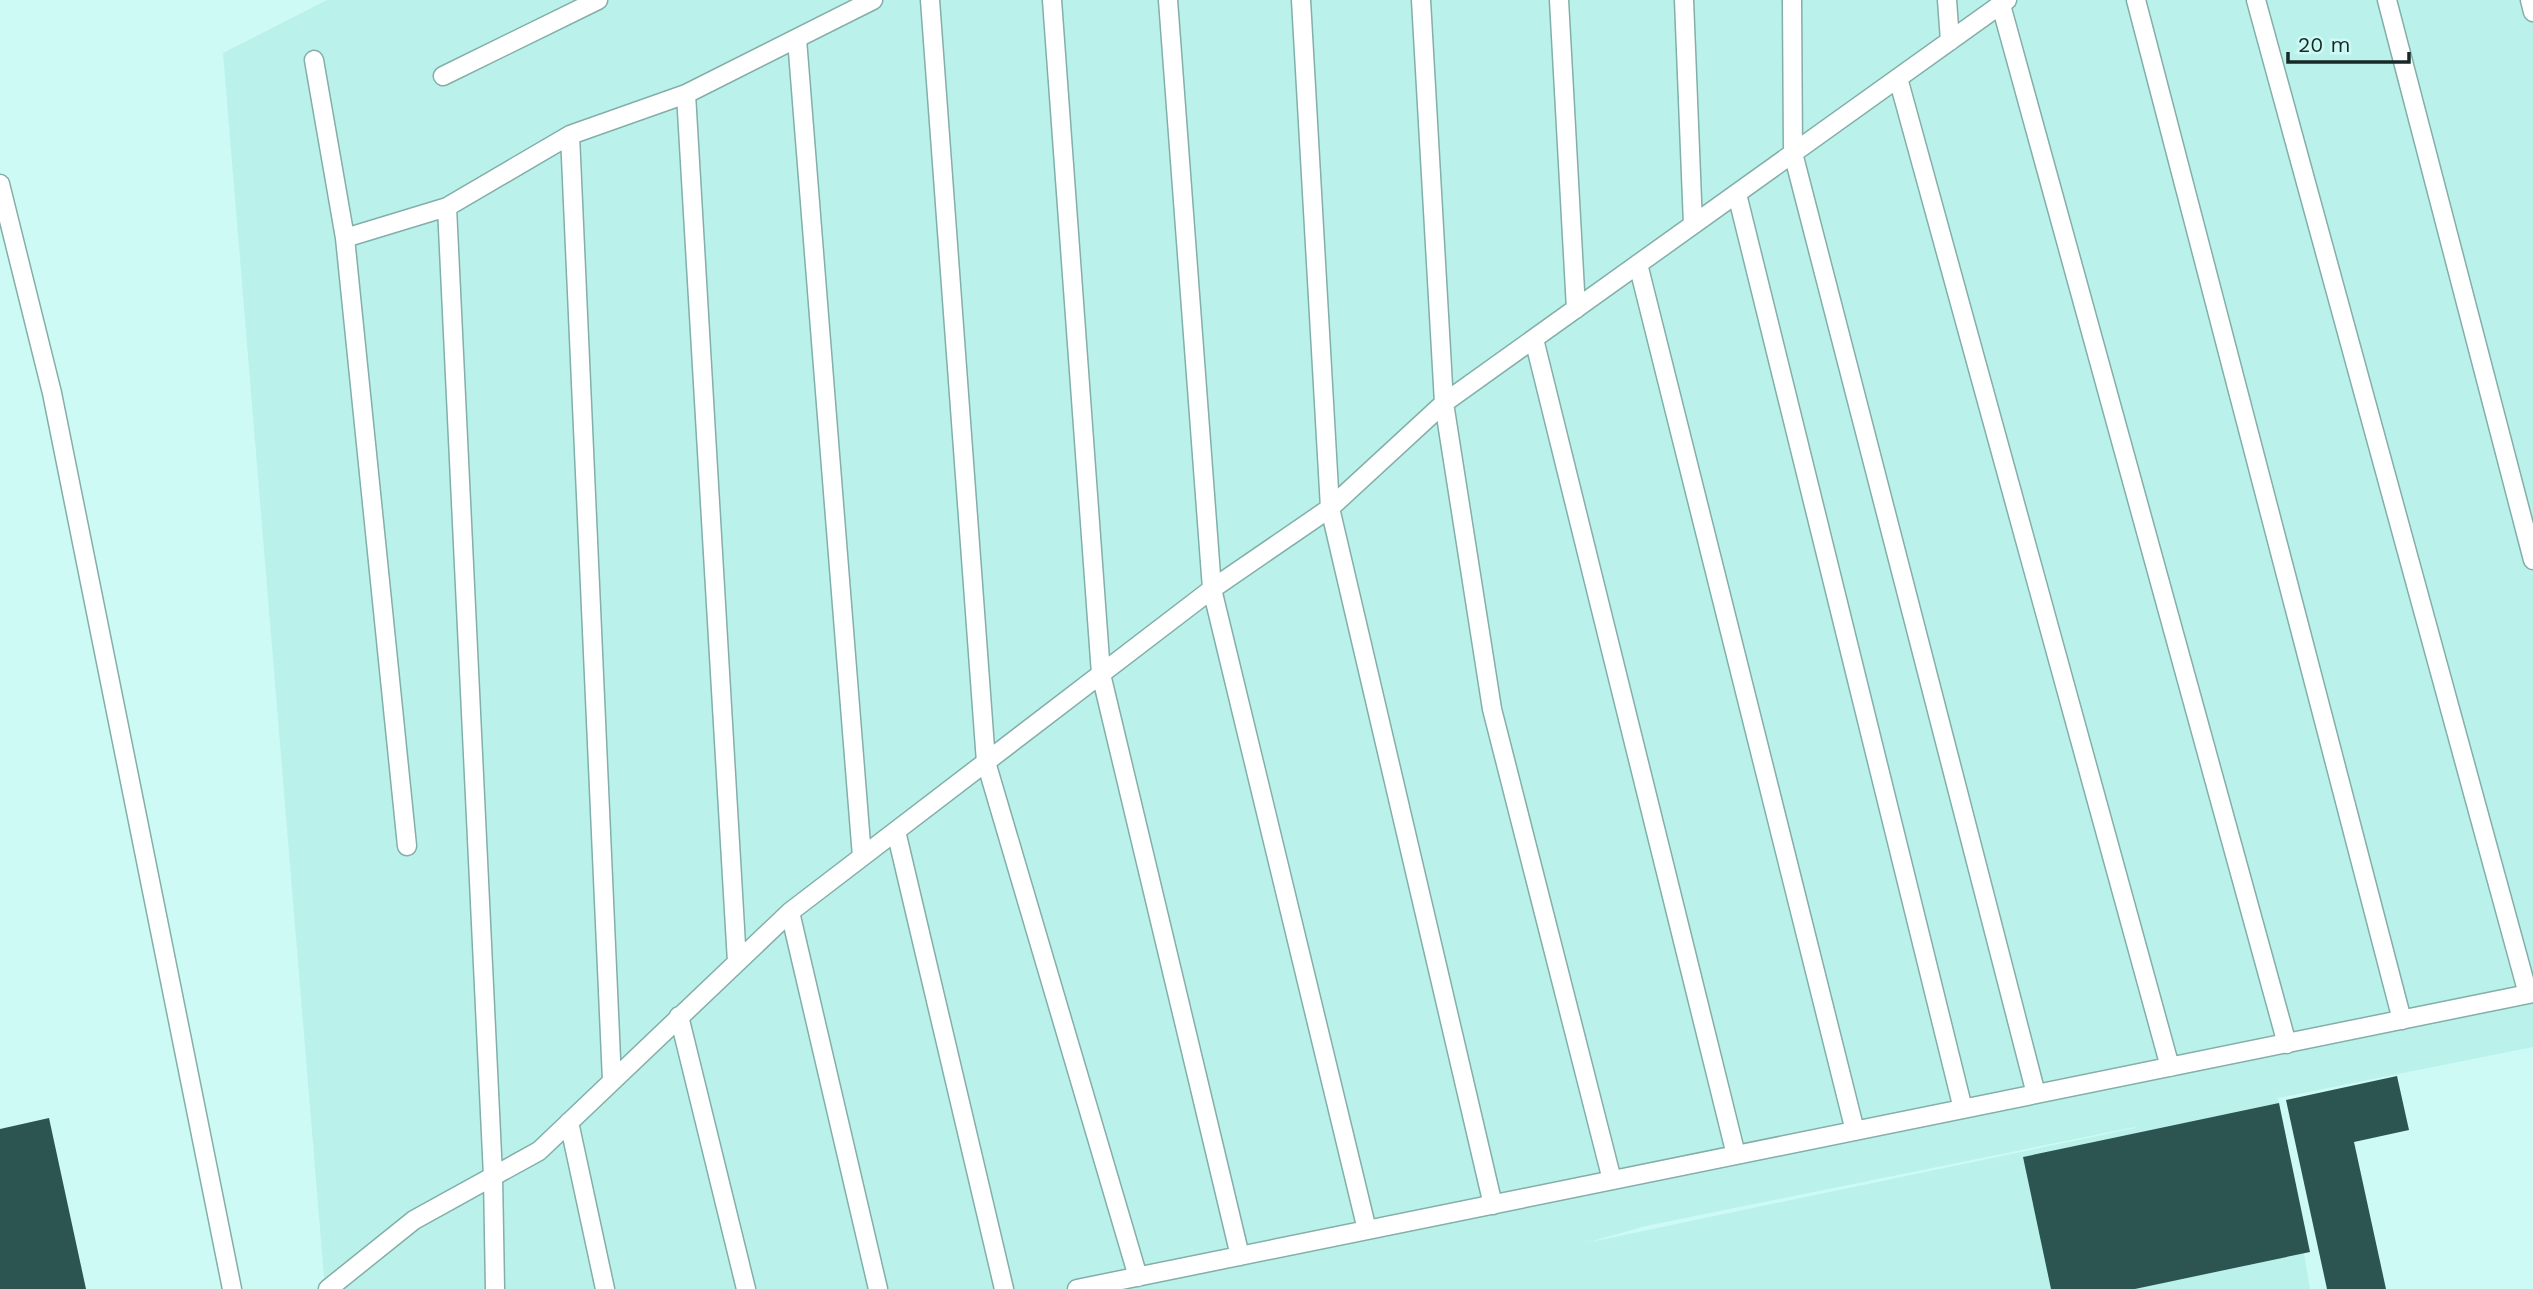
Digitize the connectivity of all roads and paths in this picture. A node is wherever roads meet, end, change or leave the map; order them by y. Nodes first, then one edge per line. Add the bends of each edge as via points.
1 (598, 0) edge
2 (873, 0) edge
3 (930, 0) edge
4 (1052, 0) edge
5 (1168, 0) edge
6 (1301, 0) edge
7 (1421, 0) edge
8 (1559, 0) edge
9 (1684, 0) edge
10 (1792, 0) edge
11 (1947, 0) edge
12 (2136, 0) edge
13 (2256, 0) edge
14 (2387, 0) edge
15 (2530, 0) edge
16 (2004, 2) edge
17 (2533, 12) edge
18 (797, 38) junction
19 (1950, 41) junction
20 (314, 60) dead end
21 (443, 76) dead end
22 (1898, 78) junction
23 (686, 94) junction
24 (570, 135) junction
25 (1793, 153) junction
26 (0, 184) edge
27 (1737, 194) junction
28 (447, 207) junction
29 (1693, 225) junction
30 (345, 238) junction
31 (1638, 264) junction
32 (1576, 309) junction
33 (1534, 339) junction
34 (1444, 403) junction
35 (1330, 508) junction
36 (2533, 560) edge
37 (1212, 589) junction
38 (1101, 674) junction
39 (986, 762) junction
40 (896, 831) junction
41 (407, 846) dead end
42 (862, 857) junction
43 (790, 912) junction
44 (737, 962) junction
45 (2530, 994) edge
46 (679, 1016) junction
47 (2402, 1020) junction
48 (2287, 1044) junction
49 (2170, 1067) junction
50 (612, 1081) junction
51 (2036, 1094) junction
52 (1963, 1109) junction
53 (569, 1122) junction
54 (1855, 1131) junction
55 (1736, 1156) junction
56 (493, 1176) junction
57 (1612, 1180) junction
58 (1493, 1205) junction
59 (1367, 1230) junction
60 (1240, 1256) junction
61 (1138, 1277) junction
62 (232, 1289) edge
63 (328, 1289) edge
64 (495, 1289) edge
65 (605, 1289) edge
66 (746, 1289) edge
67 (878, 1289) edge
68 (1004, 1289) edge
69 (1077, 1289) edge

1 - 21 lane
2 - 18 lane
3 - 39 lane
4 - 38 lane
5 - 37 lane
6 - 35 lane
7 - 34 lane
8 - 32 lane
9 - 29 lane
10 - 25 lane
11 - 19 lane
12 - 47 lane
13 - 45 lane
14 - 36 lane
15 - 17 lane
16 - 19 lane
16 - 48 lane
18 - 23 lane
18 - 42 lane
19 - 22 lane
20 - 30 lane
22 - 25 lane
22 - 49 lane
23 - 24 lane
23 - 44 lane
24 - 28 lane
24 - 50 lane
25 - 27 lane
25 - 51 lane
26 - 62 lane via 52,393
27 - 29 lane
27 - 52 lane
28 - 30 lane
28 - 56 lane
29 - 31 lane
30 - 41 lane
31 - 32 lane
31 - 54 lane
32 - 33 lane
33 - 34 lane
33 - 55 lane
34 - 35 lane
34 - 57 lane via 1492,709
35 - 37 lane
35 - 58 lane
37 - 38 lane
37 - 59 lane
38 - 39 lane
38 - 60 lane
39 - 40 lane
39 - 61 lane
40 - 42 lane
40 - 68 lane
42 - 43 lane
43 - 44 lane
43 - 67 lane
44 - 46 lane
45 - 47 lane
46 - 50 lane
46 - 66 lane
47 - 48 lane
48 - 49 lane
49 - 51 lane
50 - 53 lane
51 - 52 lane
52 - 54 lane
53 - 56 lane via 539,1151
53 - 65 lane
54 - 55 lane
55 - 57 lane
56 - 63 lane via 414,1220
56 - 64 lane
57 - 58 lane
58 - 59 lane
59 - 60 lane
60 - 61 lane
61 - 69 lane

